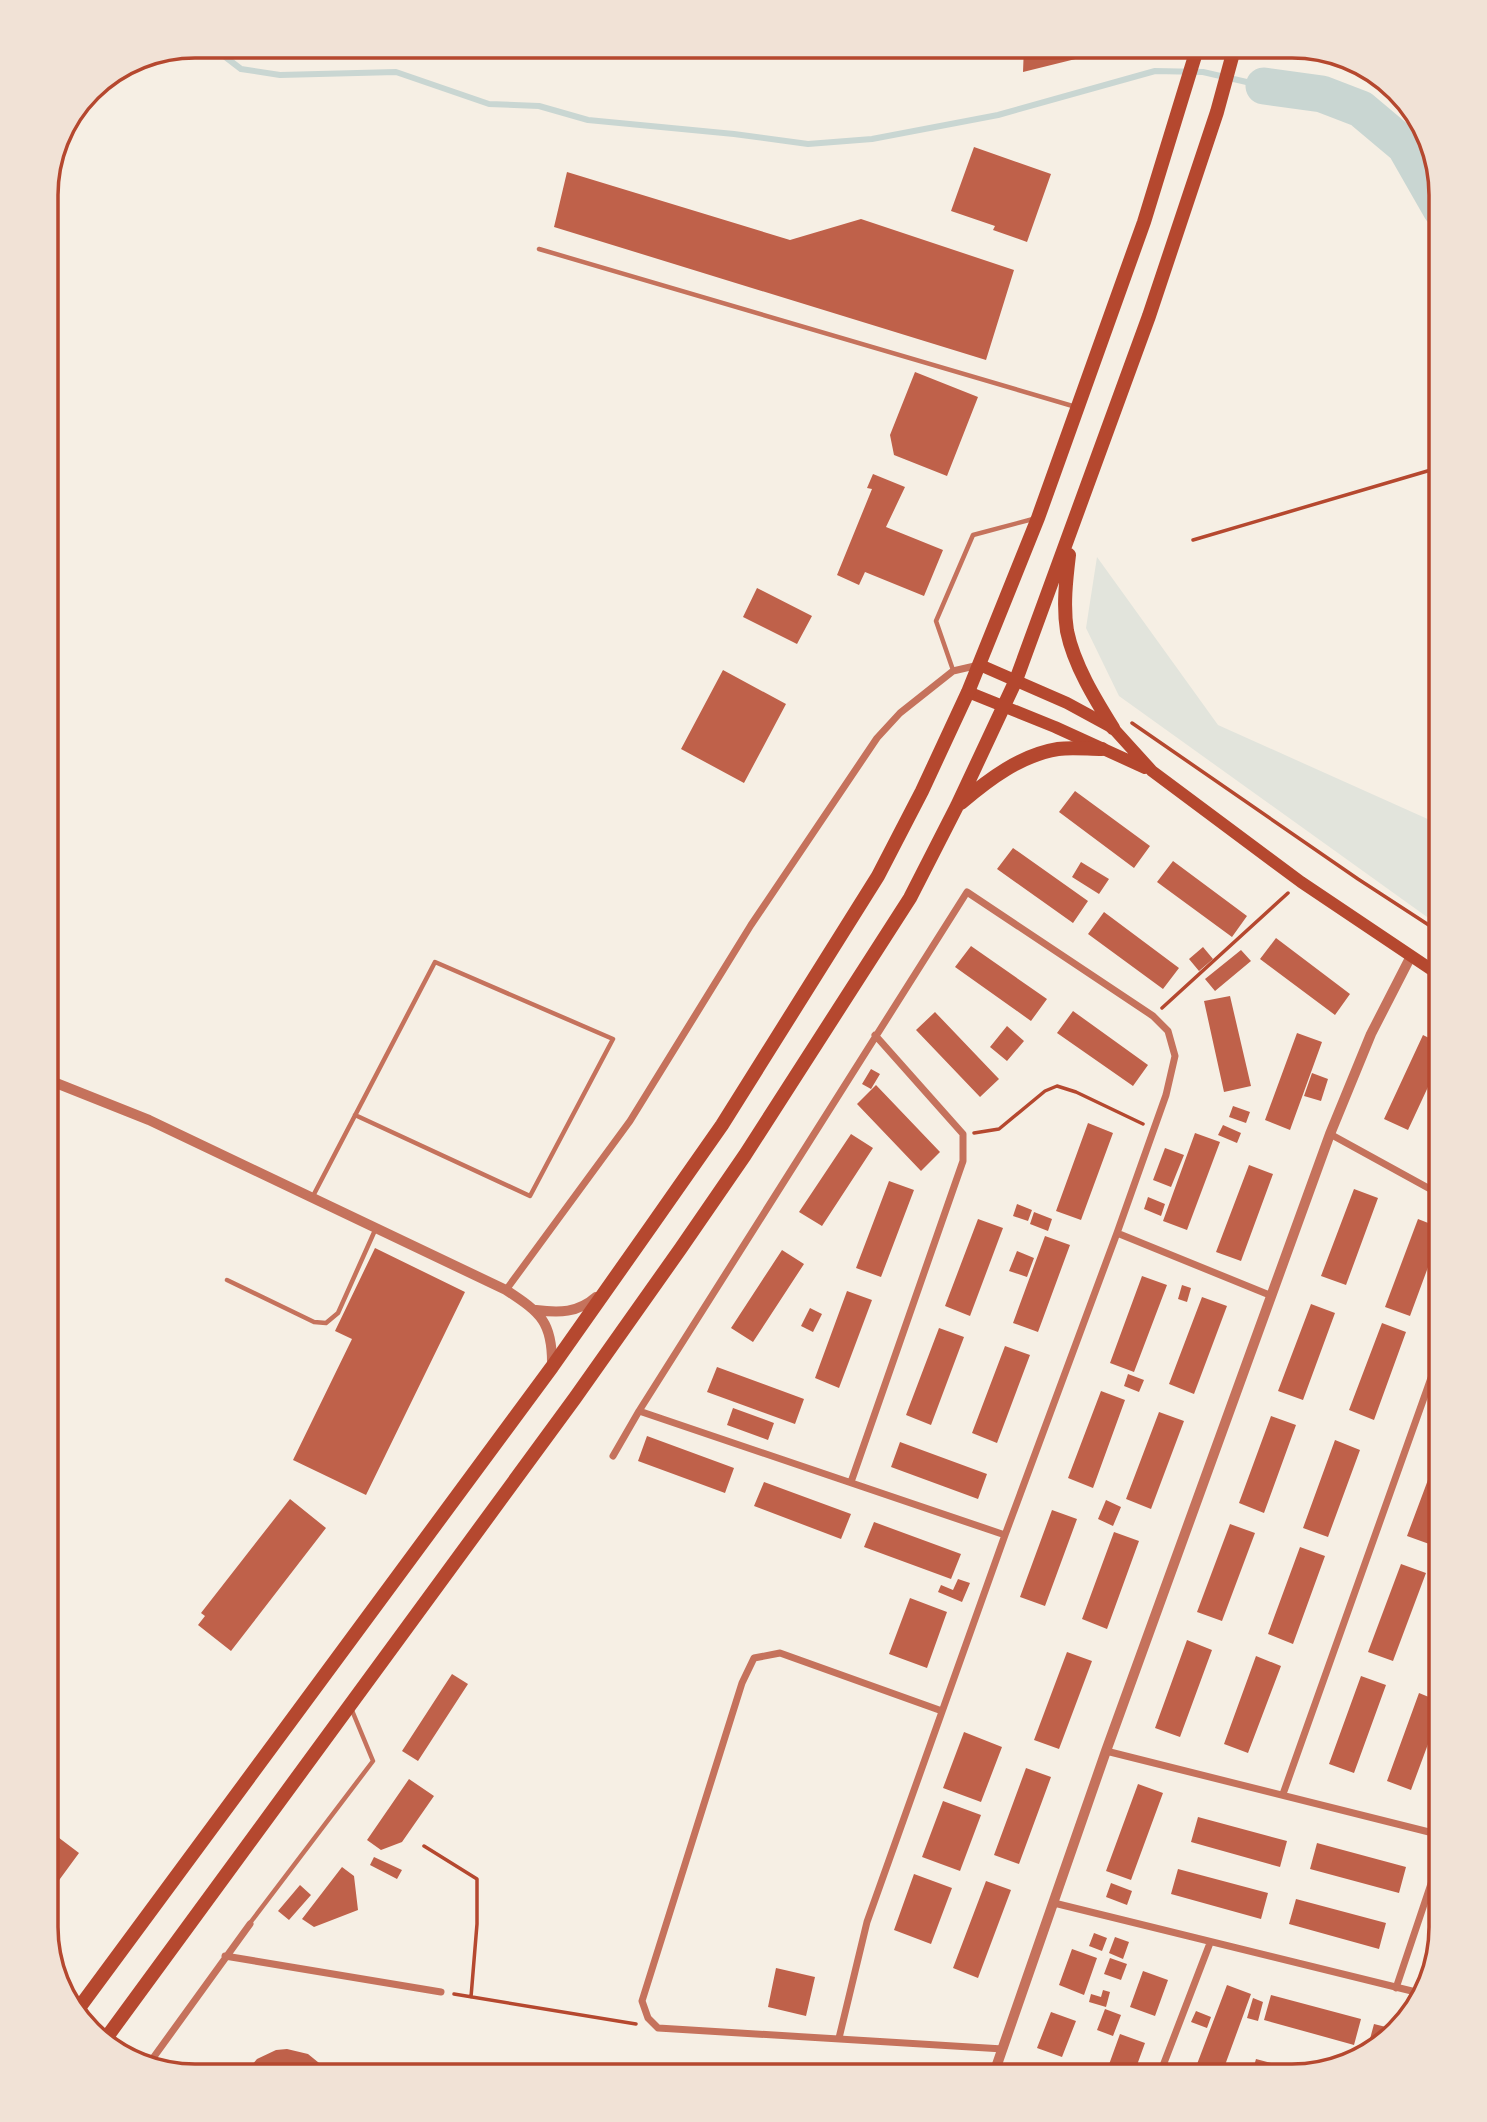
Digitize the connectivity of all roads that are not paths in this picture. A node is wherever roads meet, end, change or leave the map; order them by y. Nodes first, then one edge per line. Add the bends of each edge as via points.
1 (1194, 58) edge
2 (1232, 58) edge
3 (539, 249) dead end
4 (1077, 407) junction
5 (1038, 518) junction
6 (1072, 530) junction
7 (980, 665) junction
8 (953, 671) junction
9 (1016, 680) junction
10 (968, 692) junction
11 (1005, 707) junction
12 (1114, 728) junction
13 (1102, 749) junction
14 (1152, 771) junction
15 (957, 806) junction
16 (1411, 956) junction
17 (1429, 968) edge
18 (875, 1035) junction
19 (58, 1084) edge
20 (355, 1115) junction
21 (1330, 1134) junction
22 (1429, 1188) edge
23 (313, 1197) junction
24 (377, 1227) junction
25 (1118, 1233) junction
26 (228, 1280) dead end
27 (608, 1287) junction
28 (506, 1290) junction
29 (1272, 1296) junction
30 (536, 1310) junction
31 (552, 1367) junction
32 (1429, 1384) edge
33 (639, 1411) junction
34 (613, 1456) dead end
35 (851, 1482) junction
36 (1005, 1535) junction
37 (350, 1706) junction
38 (942, 1711) junction
39 (1106, 1751) junction
40 (1283, 1794) junction
41 (1429, 1832) edge
42 (1429, 1889) edge
43 (1054, 1903) junction
44 (250, 1924) joint
45 (1210, 1943) junction
46 (225, 1956) junction
47 (1396, 1987) junction
48 (1413, 1991) edge
49 (441, 1992) road end
50 (82, 2004) edge
51 (109, 2034) edge
52 (839, 2038) junction
53 (1003, 2049) junction
54 (153, 2058) edge
55 (997, 2064) edge
56 (1165, 2064) edge

1 - 4 highway via 1144,222
2 - 6 highway via 1149,316
3 - 4 lane
4 - 5 highway
5 - 7 highway
5 - 8 lane via 973,535 936,621
6 - 9 highway
6 - 12 highway via 1064,589 1067,632 1095,699
7 - 8 street
7 - 9 main road
7 - 10 highway
8 - 28 street via 900,713 877,738 751,925 630,1121
9 - 11 highway
9 - 12 main road
10 - 11 main road
10 - 27 highway via 878,876 722,1125
11 - 13 main road
11 - 15 highway
12 - 14 main road
13 - 14 main road
13 - 15 highway via 1058,749 1025,760 988,780
14 - 16 main road via 1301,882
15 - 37 highway via 910,898 746,1155
16 - 17 main road
16 - 21 street via 1371,1034
18 - 25 street via 967,892 1153,1016 1168,1031 1175,1056
18 - 33 street
18 - 35 street via 963,1134 963,1160
19 - 23 street
20 - 20 lane via 435,962 613,1039 530,1196
20 - 23 lane
21 - 22 street
21 - 29 street
23 - 24 street
24 - 26 lane via 338,1313 327,1323 314,1322
24 - 28 street
25 - 29 street
25 - 36 street
27 - 30 street via 585,1307 568,1312
27 - 31 highway
28 - 30 street
29 - 39 street
30 - 31 street via 549,1335
31 - 50 highway
32 - 40 street
33 - 34 street
33 - 35 street
35 - 36 street
36 - 38 street
37 - 44 lane via 373,1761
37 - 51 highway
38 - 52 street via 867,1922
38 - 52 street via 780,1653 754,1658 742,1683 642,2001 648,2018 658,2028
39 - 40 street
39 - 43 street
40 - 41 street
42 - 47 street
43 - 45 street
43 - 53 street
44 - 46 street
45 - 47 street
45 - 56 street
46 - 49 street
46 - 54 street
47 - 48 street
52 - 53 street
53 - 55 street

